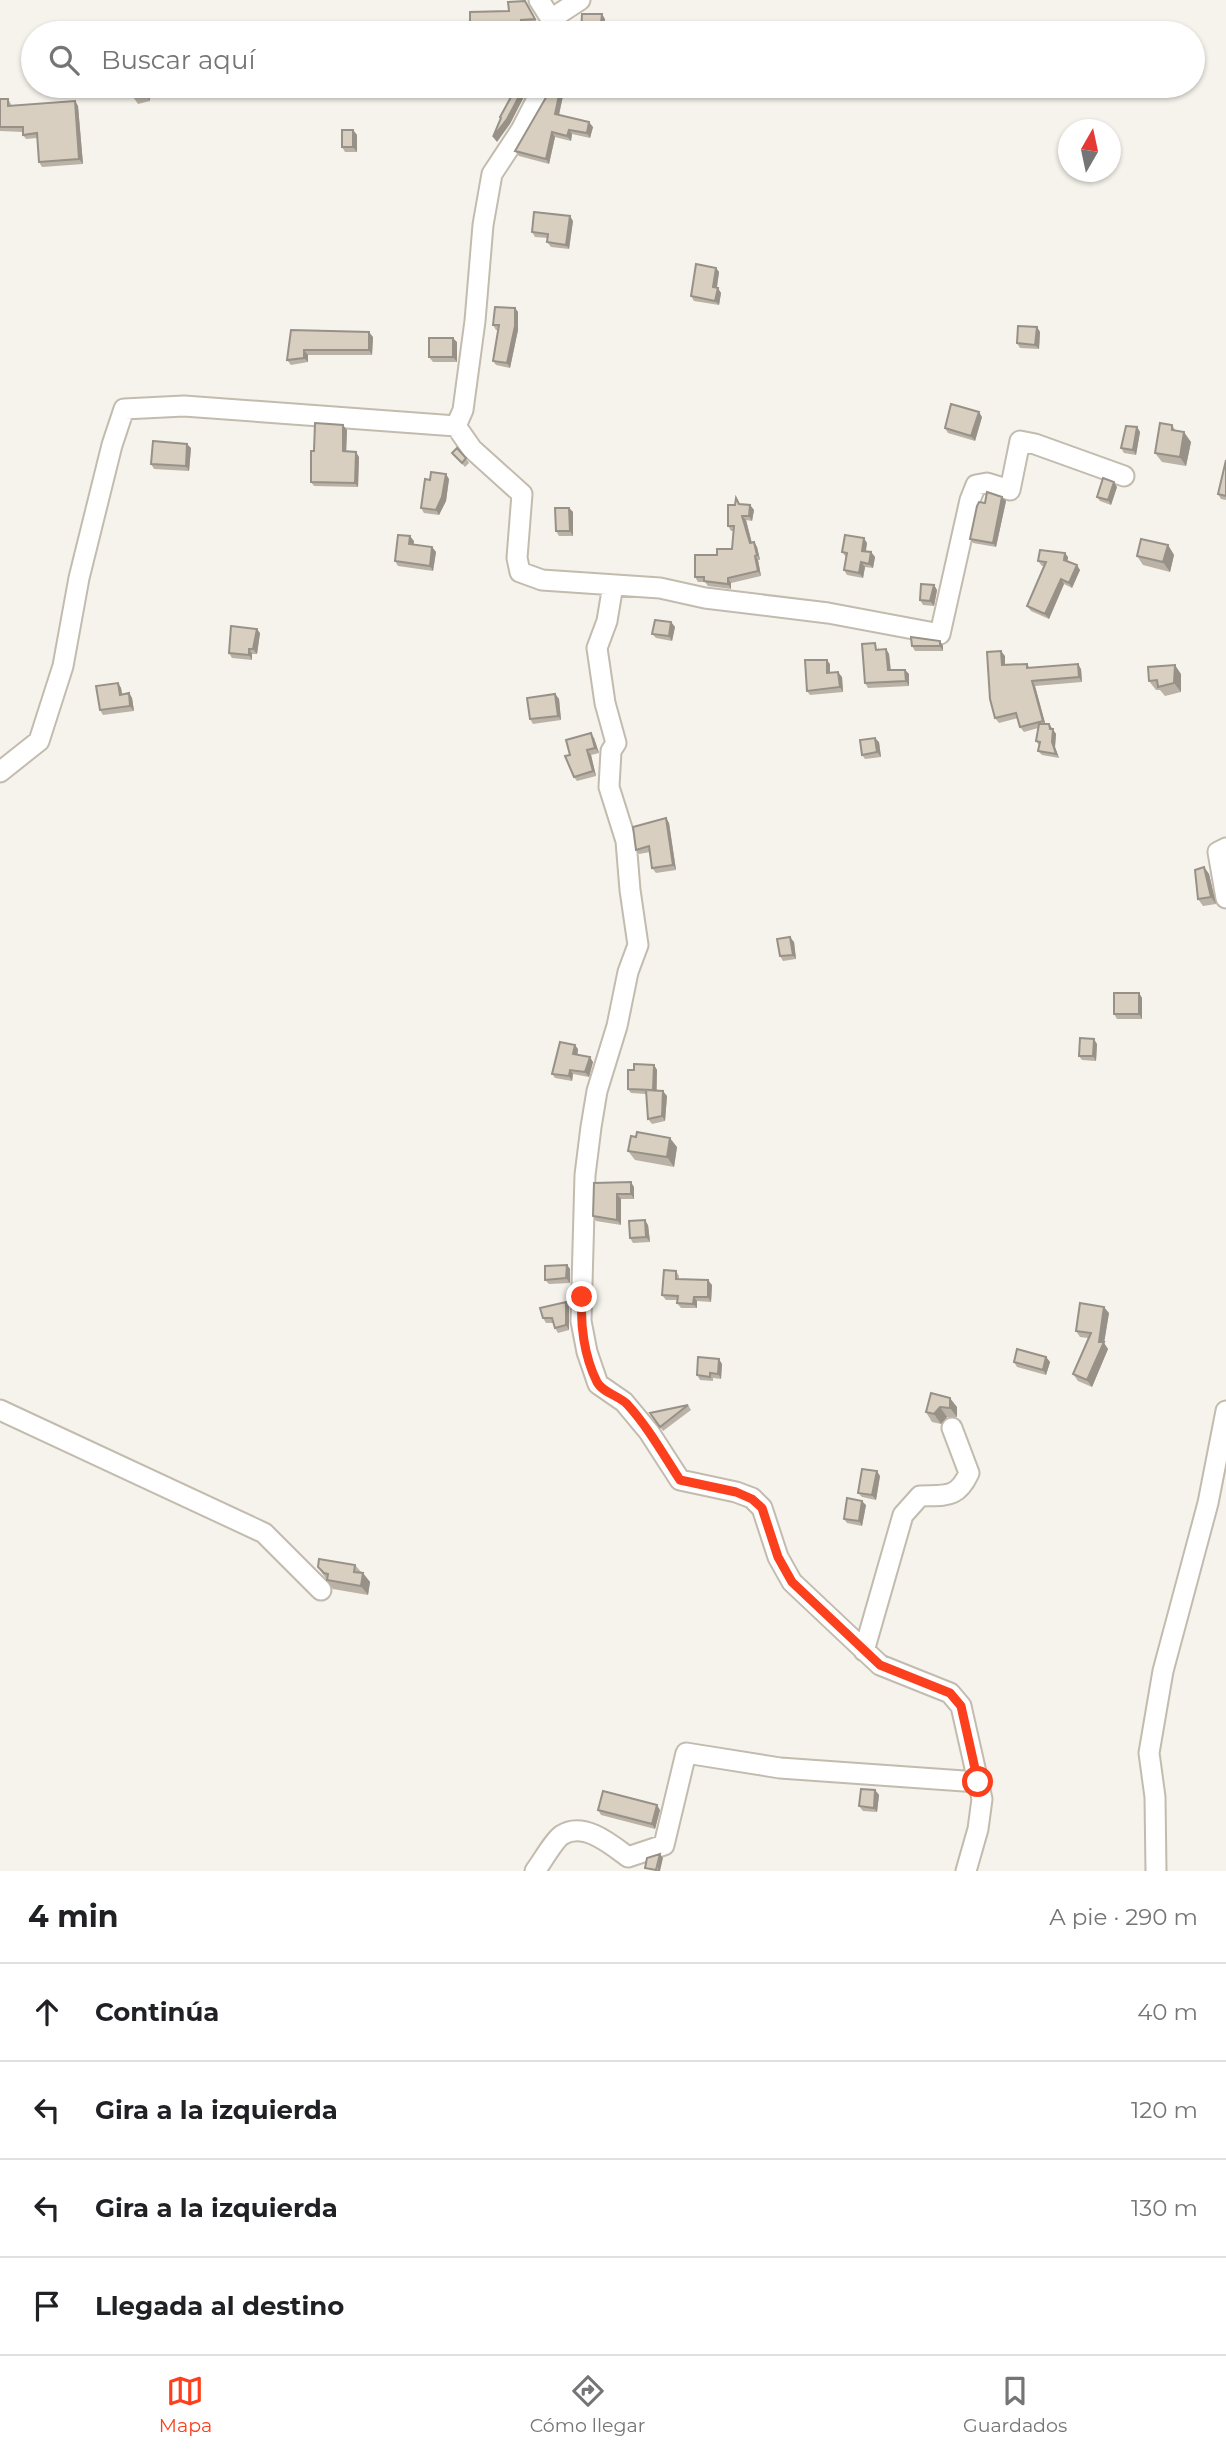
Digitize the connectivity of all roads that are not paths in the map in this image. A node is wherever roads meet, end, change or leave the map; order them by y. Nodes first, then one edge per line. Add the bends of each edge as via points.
1 (539, 0) edge
2 (580, 0) edge
3 (548, 21) edge
4 (556, 21) edge
5 (537, 98) edge
6 (456, 426) junction
7 (1124, 476) dead end
8 (613, 585) junction
9 (0, 772) edge
10 (1226, 848) edge
11 (1226, 898) edge
12 (0, 1410) edge
13 (1226, 1411) edge
14 (952, 1428) dead end
15 (321, 1590) dead end
16 (864, 1651) junction
17 (978, 1782) junction
18 (536, 1871) edge
19 (966, 1871) edge
20 (1156, 1871) edge

1 - 3 street
2 - 4 street
5 - 6 street via 492,174 463,410
6 - 8 street via 472,449 522,495 520,572 541,580
6 - 9 street via 184,405 124,409 82,566 63,666 38,741
7 - 8 street via 1020,441 1010,490 976,485 940,634 828,613
8 - 16 street via 597,648 615,743 610,787 626,841 638,945 597,1091 589,1139 581,1321 587,1352 598,1384 624,1402 680,1480 736,1492 762,1508 778,1557 792,1582
10 - 11 street via 1218,852
12 - 15 street via 264,1533
13 - 20 street via 1208,1503 1163,1671 1149,1753
14 - 16 street via 970,1473 963,1487 951,1495 920,1496 903,1515
16 - 17 street via 880,1665 950,1693 961,1706
17 - 18 street via 780,1768 686,1753 664,1845 628,1857 597,1836 578,1831 562,1835
17 - 19 street via 982,1799 978,1829

